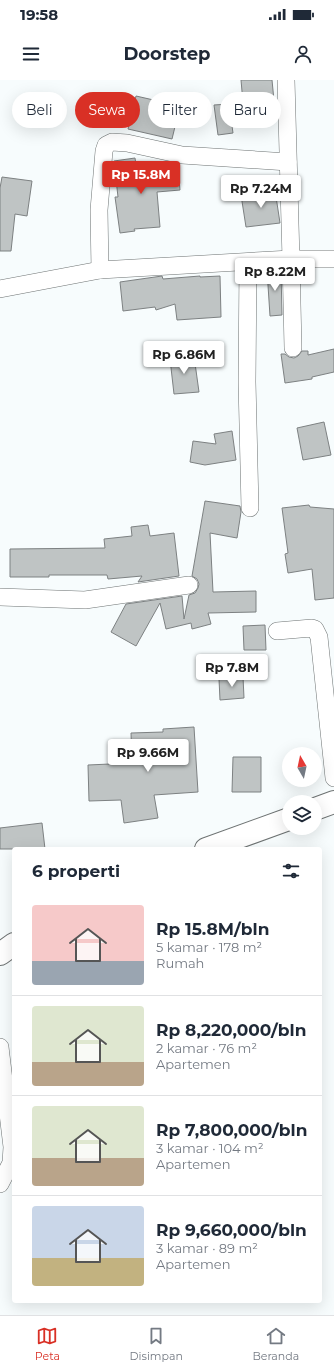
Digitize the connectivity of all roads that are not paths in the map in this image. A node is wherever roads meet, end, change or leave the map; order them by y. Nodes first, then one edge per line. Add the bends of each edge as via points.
1 (286, 80) edge
2 (288, 162) junction
3 (291, 259) junction
4 (334, 259) edge
5 (248, 262) junction
6 (100, 270) junction
7 (0, 289) edge
8 (293, 348) dead end
9 (250, 508) dead end
10 (188, 585) dead end
11 (0, 597) edge
12 (278, 631) dead end
13 (334, 778) edge
14 (334, 802) edge
15 (322, 806) edge
16 (282, 821) edge
17 (211, 847) edge
18 (12, 945) edge
19 (0, 954) edge
20 (0, 1047) edge
21 (0, 1184) edge

1 - 2 street
2 - 3 street
2 - 6 street via 182,155 127,143 112,142 106,145 99,210
3 - 4 street
3 - 5 street
3 - 8 street
5 - 6 street
5 - 9 street
6 - 7 street
10 - 11 street via 85,600
12 - 13 street via 312,628 319,637
14 - 15 street
16 - 17 street
18 - 19 street
20 - 21 street via 12,1147 11,1163

